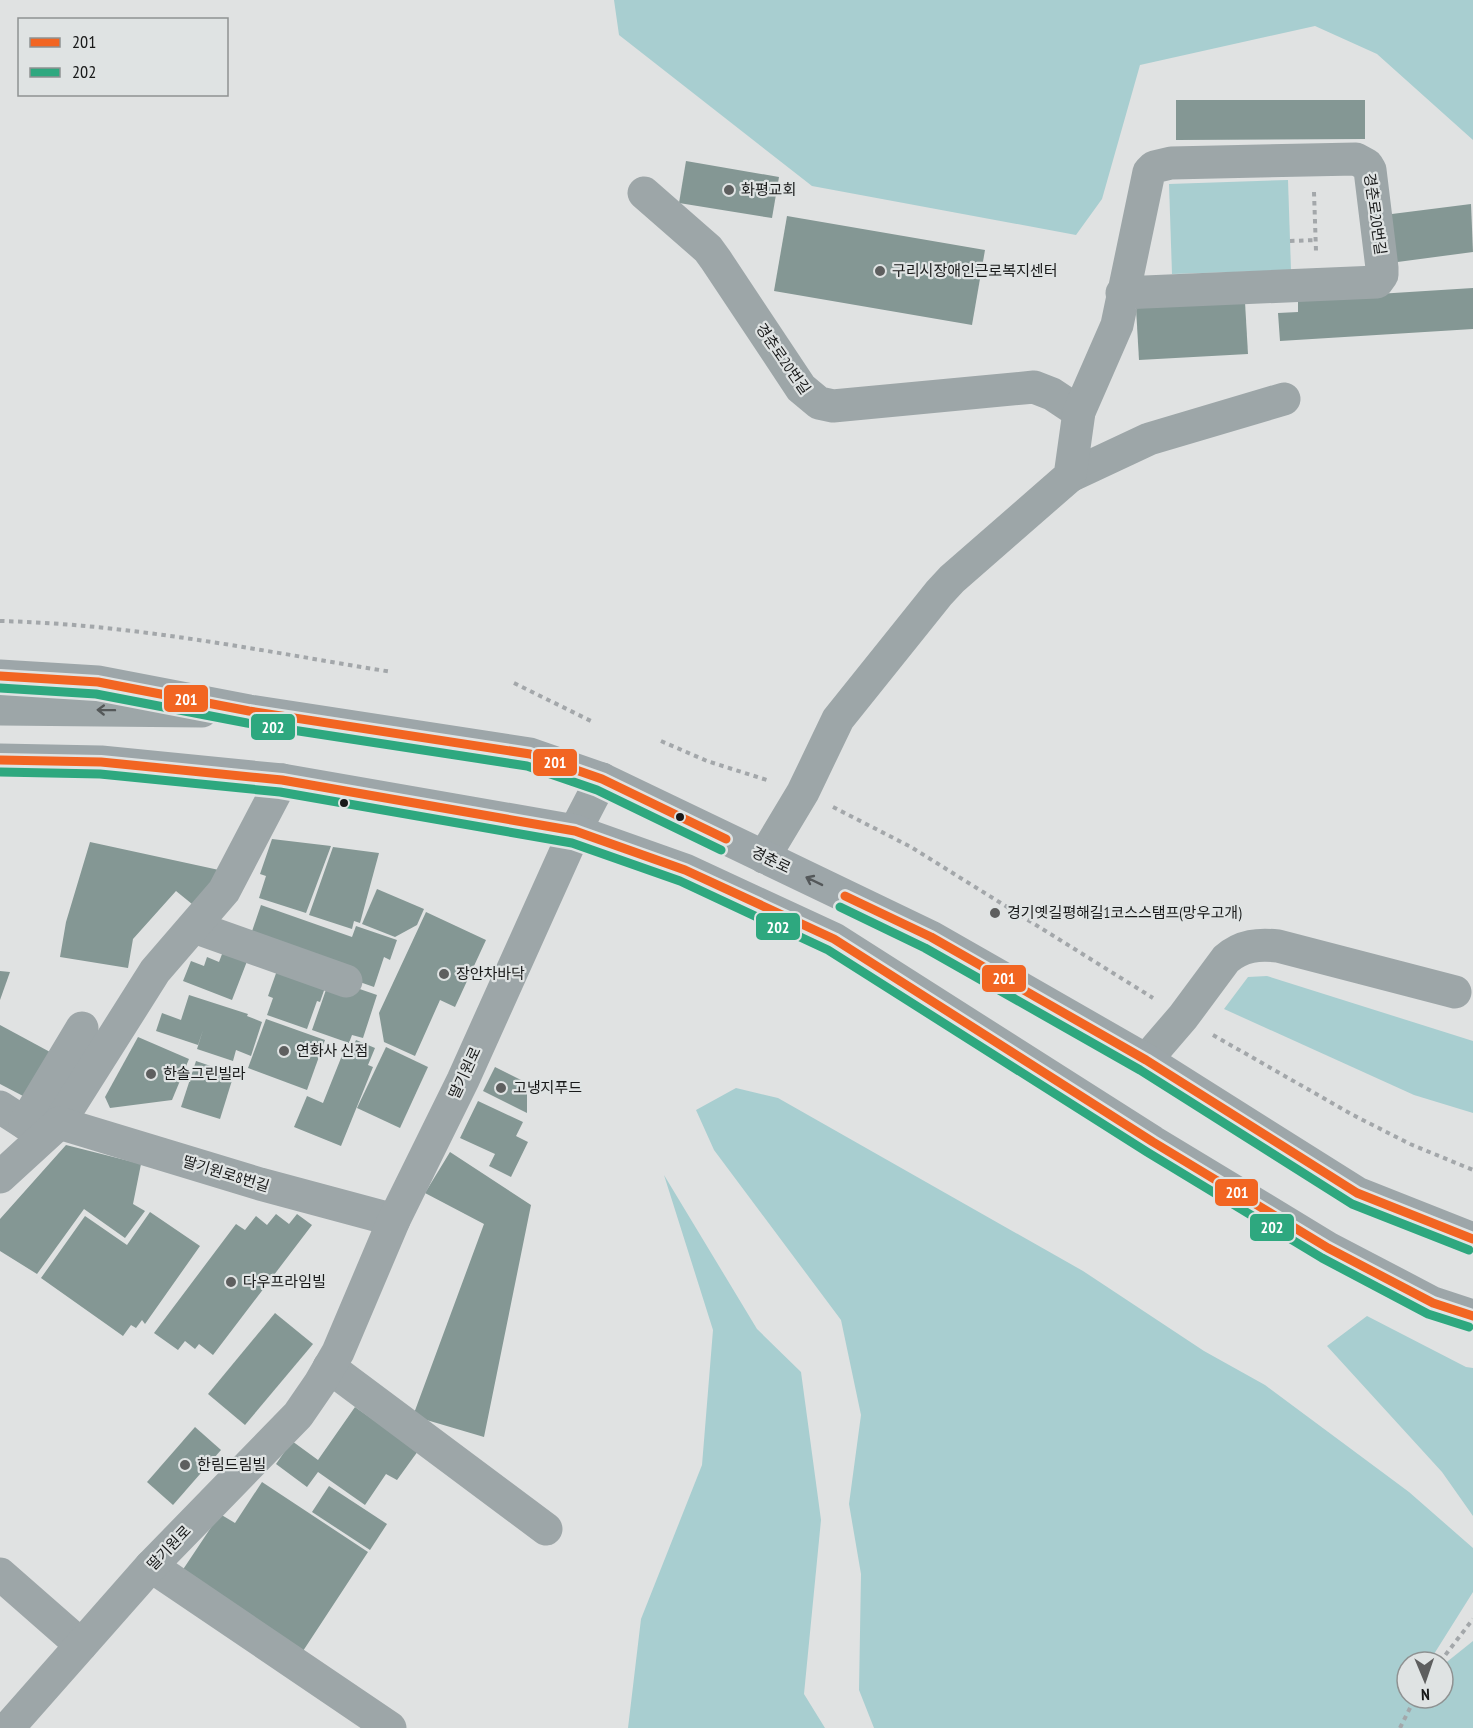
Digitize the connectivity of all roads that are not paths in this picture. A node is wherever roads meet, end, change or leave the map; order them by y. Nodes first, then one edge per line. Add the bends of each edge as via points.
1 (644, 193) dead end
2 (1122, 293) junction
3 (1284, 399) dead end
4 (1079, 412) junction
5 (1070, 477) junction
6 (0, 676) edge
7 (0, 709) edge
8 (249, 711) junction
9 (0, 760) edge
10 (602, 779) junction
11 (282, 780) junction
12 (575, 831) junction
13 (764, 857) junction
14 (194, 927) junction
15 (346, 981) dead end
16 (1455, 992) dead end
17 (82, 1028) dead end
18 (1146, 1060) junction
19 (32, 1122) edge
20 (0, 1177) edge
21 (394, 1220) junction
22 (1473, 1239) edge
23 (1473, 1316) edge
24 (329, 1367) junction
25 (546, 1529) dead end
26 (151, 1566) junction
27 (0, 1574) edge
28 (81, 1645) junction
29 (8, 1728) edge
30 (390, 1728) edge

1 - 4 street, 경춘로20번길 via 708,249 801,388 819,403 833,406 1034,387
2 - 2 street, 경춘로20번길 via 1377,282 1382,275 1370,170 1356,159 1171,163 1154,167 1146,179
2 - 4 street, 경춘로20번길 via 1117,325
3 - 5 street via 1149,439
4 - 5 street, 경춘로20번길
5 - 13 street via 939,593 838,719 803,792
6 - 8 main road, 경춘로 via 98,682
8 -> 7 street
8 - 10 main road, 경춘로 via 530,754
9 - 11 main road via 101,762
10 - 12 street, 딸기원로
10 - 13 main road, 경춘로
11 - 12 main road
11 - 14 street via 224,891
12 - 21 street, 딸기원로 via 463,1080
12 - 23 main road via 685,870 834,939 1328,1248 1433,1303
18 -> 13 main road, 경춘로 via 931,937
14 - 15 street
14 - 19 street
16 - 18 street via 1265,945 1248,946 1226,959
17 - 19 street
18 - 22 main road, 경춘로 via 1357,1193
19 - 20 street
19 - 21 street, 딸기원로8번길
21 - 24 street, 딸기원로
24 - 25 street
24 - 26 street, 딸기원로 via 298,1415
26 - 28 street, 딸기원로
26 - 30 street
27 - 28 street
28 - 29 street, 딸기원로

